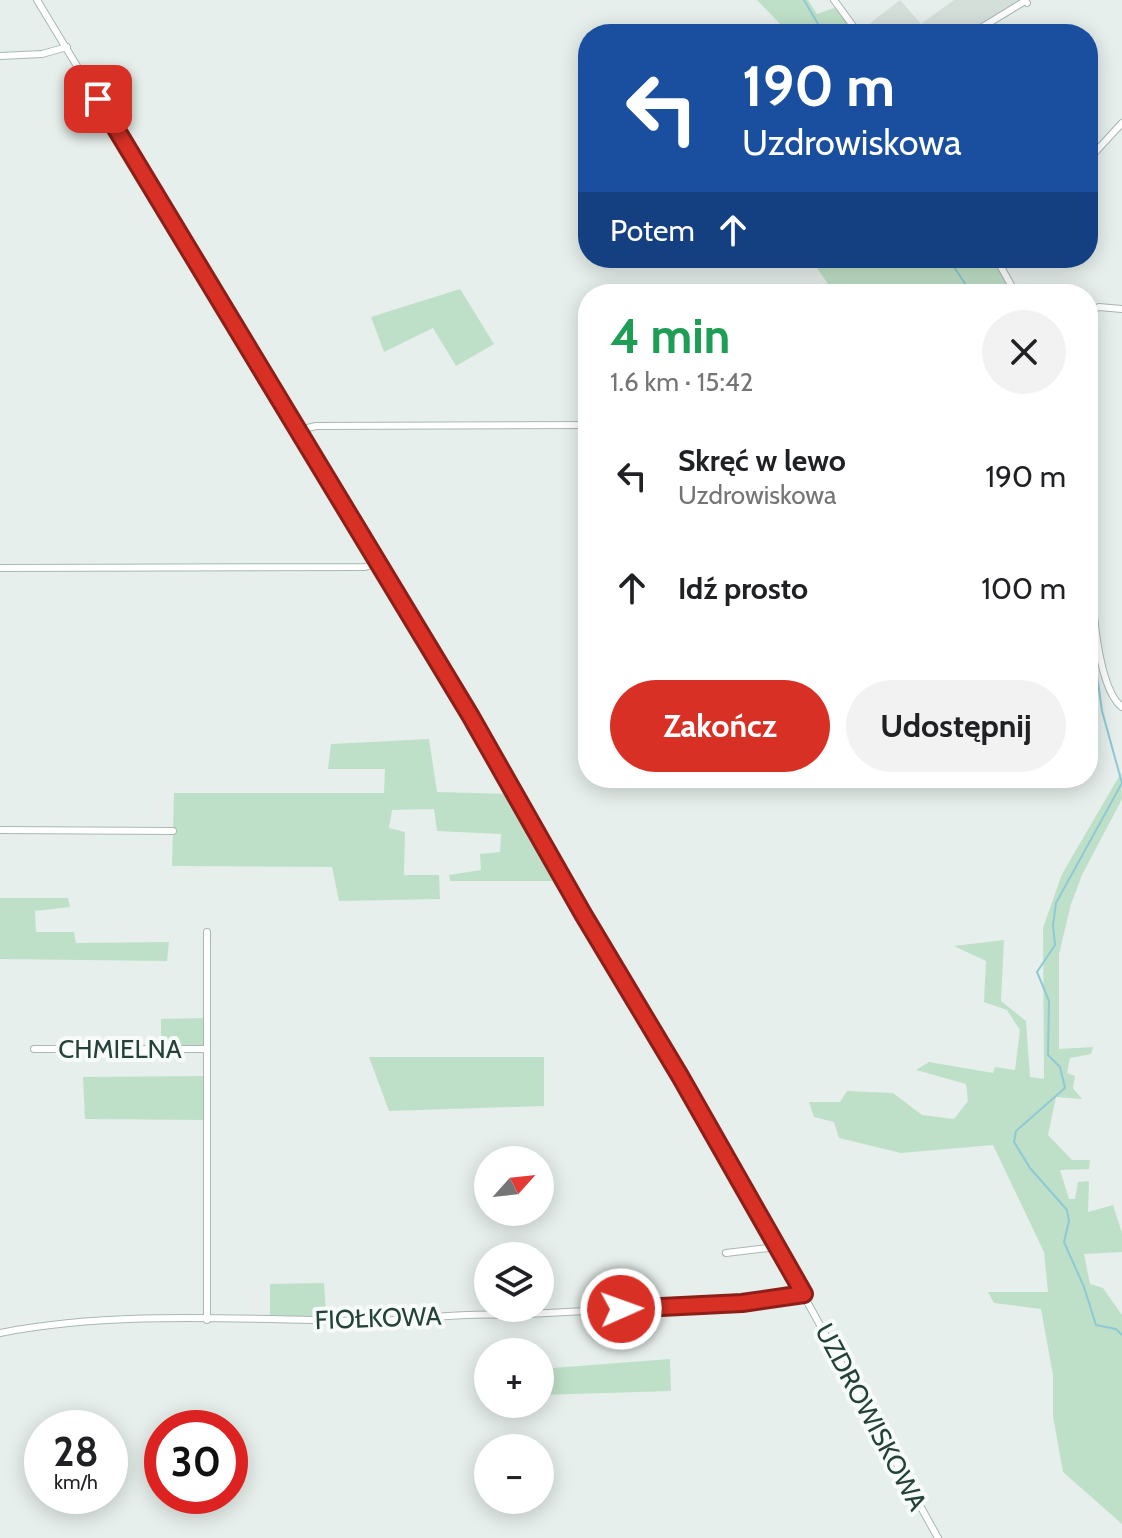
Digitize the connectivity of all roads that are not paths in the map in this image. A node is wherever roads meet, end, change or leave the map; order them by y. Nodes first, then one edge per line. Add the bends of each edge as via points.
1 (37, 0) edge
2 (834, 0) edge
3 (1027, 3) dead end
4 (852, 24) edge
5 (987, 24) edge
6 (67, 47) junction
7 (0, 56) edge
8 (1122, 123) edge
9 (1098, 149) edge
10 (1098, 307) edge
11 (1122, 309) edge
12 (578, 425) edge
13 (299, 430) junction
14 (380, 562) junction
15 (0, 568) edge
16 (1098, 634) edge
17 (1122, 707) edge
18 (0, 830) edge
19 (173, 831) dead end
20 (207, 932) dead end
21 (34, 1049) dead end
22 (207, 1049) junction
23 (777, 1247) junction
24 (726, 1253) dead end
25 (804, 1294) junction
26 (207, 1320) junction
27 (0, 1333) edge
28 (938, 1538) edge

1 - 6 street, UZDROWISKOWA
2 - 4 street
3 - 5 street
6 - 7 street
6 - 13 street, UZDROWISKOWA
8 - 9 street
10 - 11 street
12 - 13 street
13 - 14 street, UZDROWISKOWA
14 - 15 street via 365,567
14 - 23 street, UZDROWISKOWA
16 - 17 street via 1104,680
18 - 19 street
20 - 22 street
21 - 22 street, CHMIELNA
22 - 26 street
23 - 24 street
23 - 25 street, UZDROWISKOWA
25 - 26 street, FIOŁKOWA via 742,1303 419,1319
25 - 28 street, UZDROWISKOWA
26 - 27 street, FIOŁKOWA via 59,1324

